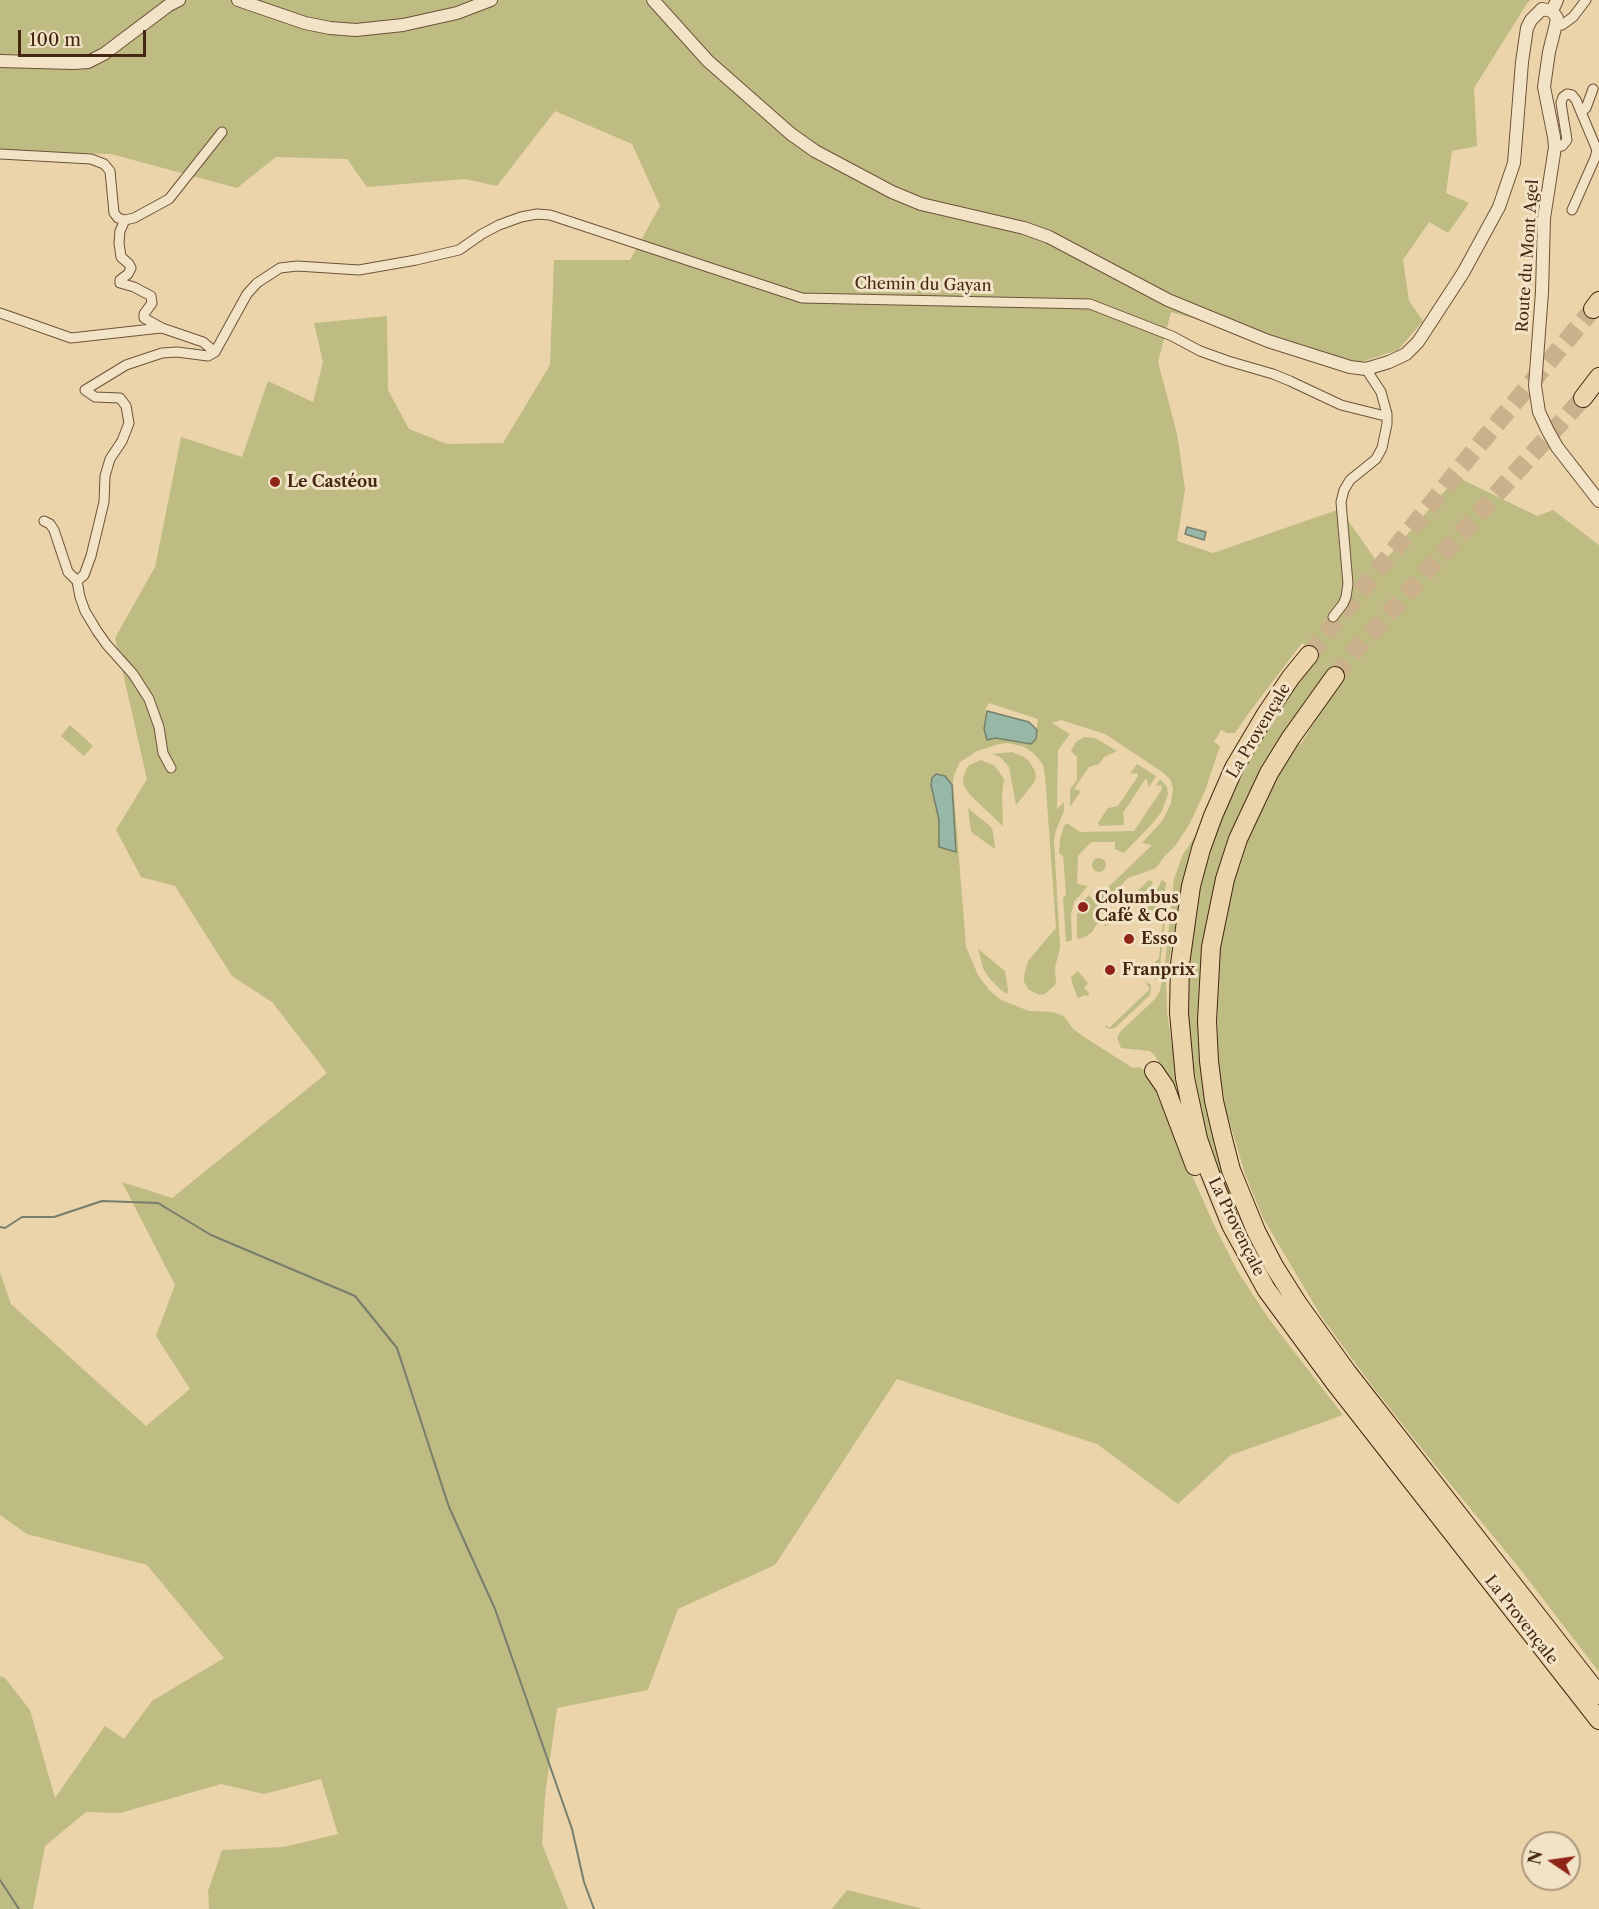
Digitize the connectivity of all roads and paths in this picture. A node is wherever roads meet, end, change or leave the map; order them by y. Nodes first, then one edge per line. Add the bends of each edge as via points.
1 (179, 0) edge
2 (238, 0) edge
3 (490, 0) edge
4 (653, 0) edge
5 (1586, 0) edge
6 (1554, 6) edge
7 (1556, 24) junction
8 (0, 61) edge
9 (1593, 89) dead end
10 (1581, 111) junction
11 (222, 132) dead end
12 (1596, 138) edge
13 (1555, 147) junction
14 (0, 154) edge
15 (1572, 210) dead end
16 (125, 220) junction
17 (0, 313) edge
18 (162, 328) junction
19 (215, 352) junction
20 (1366, 369) junction
21 (1599, 377) edge
22 (1583, 398) tunnel mouth
23 (1387, 414) junction
24 (1599, 501) edge
25 (44, 521) dead end
26 (77, 581) junction
27 (1333, 617) dead end
28 (1309, 655) tunnel mouth
29 (1335, 676) tunnel mouth
30 (1266, 714) junction
31 (171, 768) dead end
32 (1198, 821) dead end
33 (1154, 1071) dead end
34 (1266, 1289) junction
35 (1599, 1695) edge
36 (1599, 1720) edge

1 - 8 street via 88,62
2 - 3 street via 305,23 356,30 457,13
4 - 20 street via 708,61 791,134 892,192 921,204 1049,237 1178,304 1268,341
5 - 7 street via 1573,17 1562,25
6 - 7 street
6 - 20 street via 1542,9 1527,28 1514,163 1499,207 1463,273 1418,342 1406,354
7 - 13 street, Route du Mont Agel via 1544,87
9 - 10 street
10 - 12 street via 1589,135
10 - 13 street via 1572,95 1563,97 1567,140
11 - 16 street via 170,200
12 - 15 street via 1595,158
13 - 24 street, Route du Mont Agel via 1544,218 1535,386 1539,412 1548,431
14 - 16 street via 92,159 104,164 110,171 114,213
16 - 18 street via 119,243 121,258 130,268 120,283 151,296 152,303 144,318
17 - 18 street via 71,338
18 - 19 street via 202,342
19 - 23 street, Chemin du Gayan via 247,294 257,282 280,268 359,270 459,250 499,225 537,214 802,298 1090,304 1209,354 1290,381 1341,405
19 - 26 street via 208,356 162,353 126,365 85,390 95,397 120,398 129,423 110,459 91,556
20 - 23 street via 1381,392
21 - 22 highway
23 - 27 street via 1382,448 1376,459 1350,480 1344,490 1341,502 1348,584 1343,604
25 - 26 street via 54,530 68,572
26 - 31 street via 85,610 97,632 149,699 163,753
28 - 30 highway, La Provençale
29 - 35 highway, La Provençale via 1269,773 1238,839 1225,879 1211,948 1207,1021 1214,1101 1231,1170 1256,1231 1304,1312
30 - 32 highway via 1241,740
30 - 34 highway, La Provençale via 1234,768 1201,849 1185,924 1179,990 1185,1078 1198,1139 1231,1225
33 - 34 highway via 1165,1087 1223,1230 1241,1260
34 - 36 highway, La Provençale

